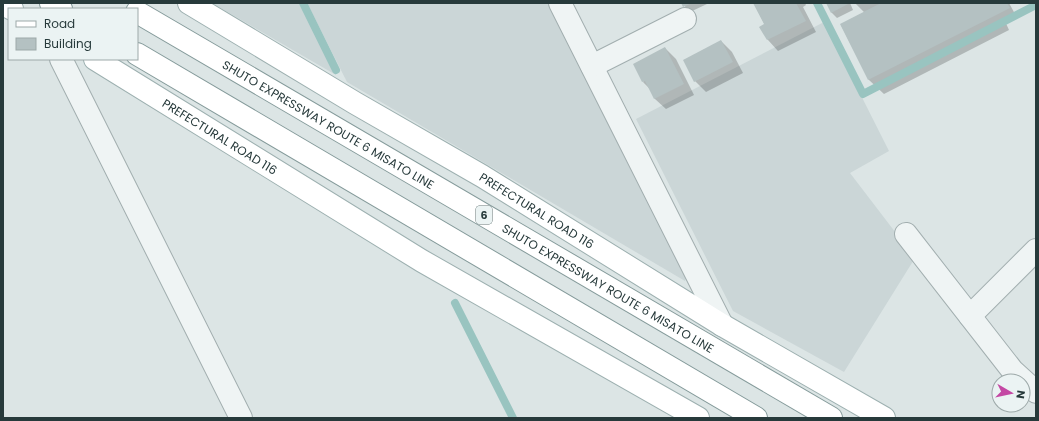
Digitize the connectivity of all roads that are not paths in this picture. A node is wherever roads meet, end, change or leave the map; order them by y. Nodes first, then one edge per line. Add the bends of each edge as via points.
1 (189, 3) edge
2 (560, 3) edge
3 (138, 13) edge
4 (685, 19) dead end
5 (138, 55) edge
6 (62, 60) edge
7 (97, 60) edge
8 (592, 66) junction
9 (906, 234) dead end
10 (1036, 250) edge
11 (970, 316) junction
12 (722, 325) junction
13 (1036, 392) edge
14 (241, 418) edge
15 (698, 418) edge
16 (756, 418) edge
17 (832, 418) edge
18 (884, 418) edge

1 - 12 main road, PREFECTURAL ROAD 116 via 482,176
2 - 8 street
3 - 17 main road, SHUTO EXPRESSWAY ROUTE 6 MISATO LINE / 6
4 - 8 street
5 - 16 main road
6 - 14 street
7 - 15 main road, PREFECTURAL ROAD 116 via 422,261
8 - 12 street
9 - 11 street
10 - 11 street
11 - 13 street via 1012,370
12 - 18 main road, PREFECTURAL ROAD 116

